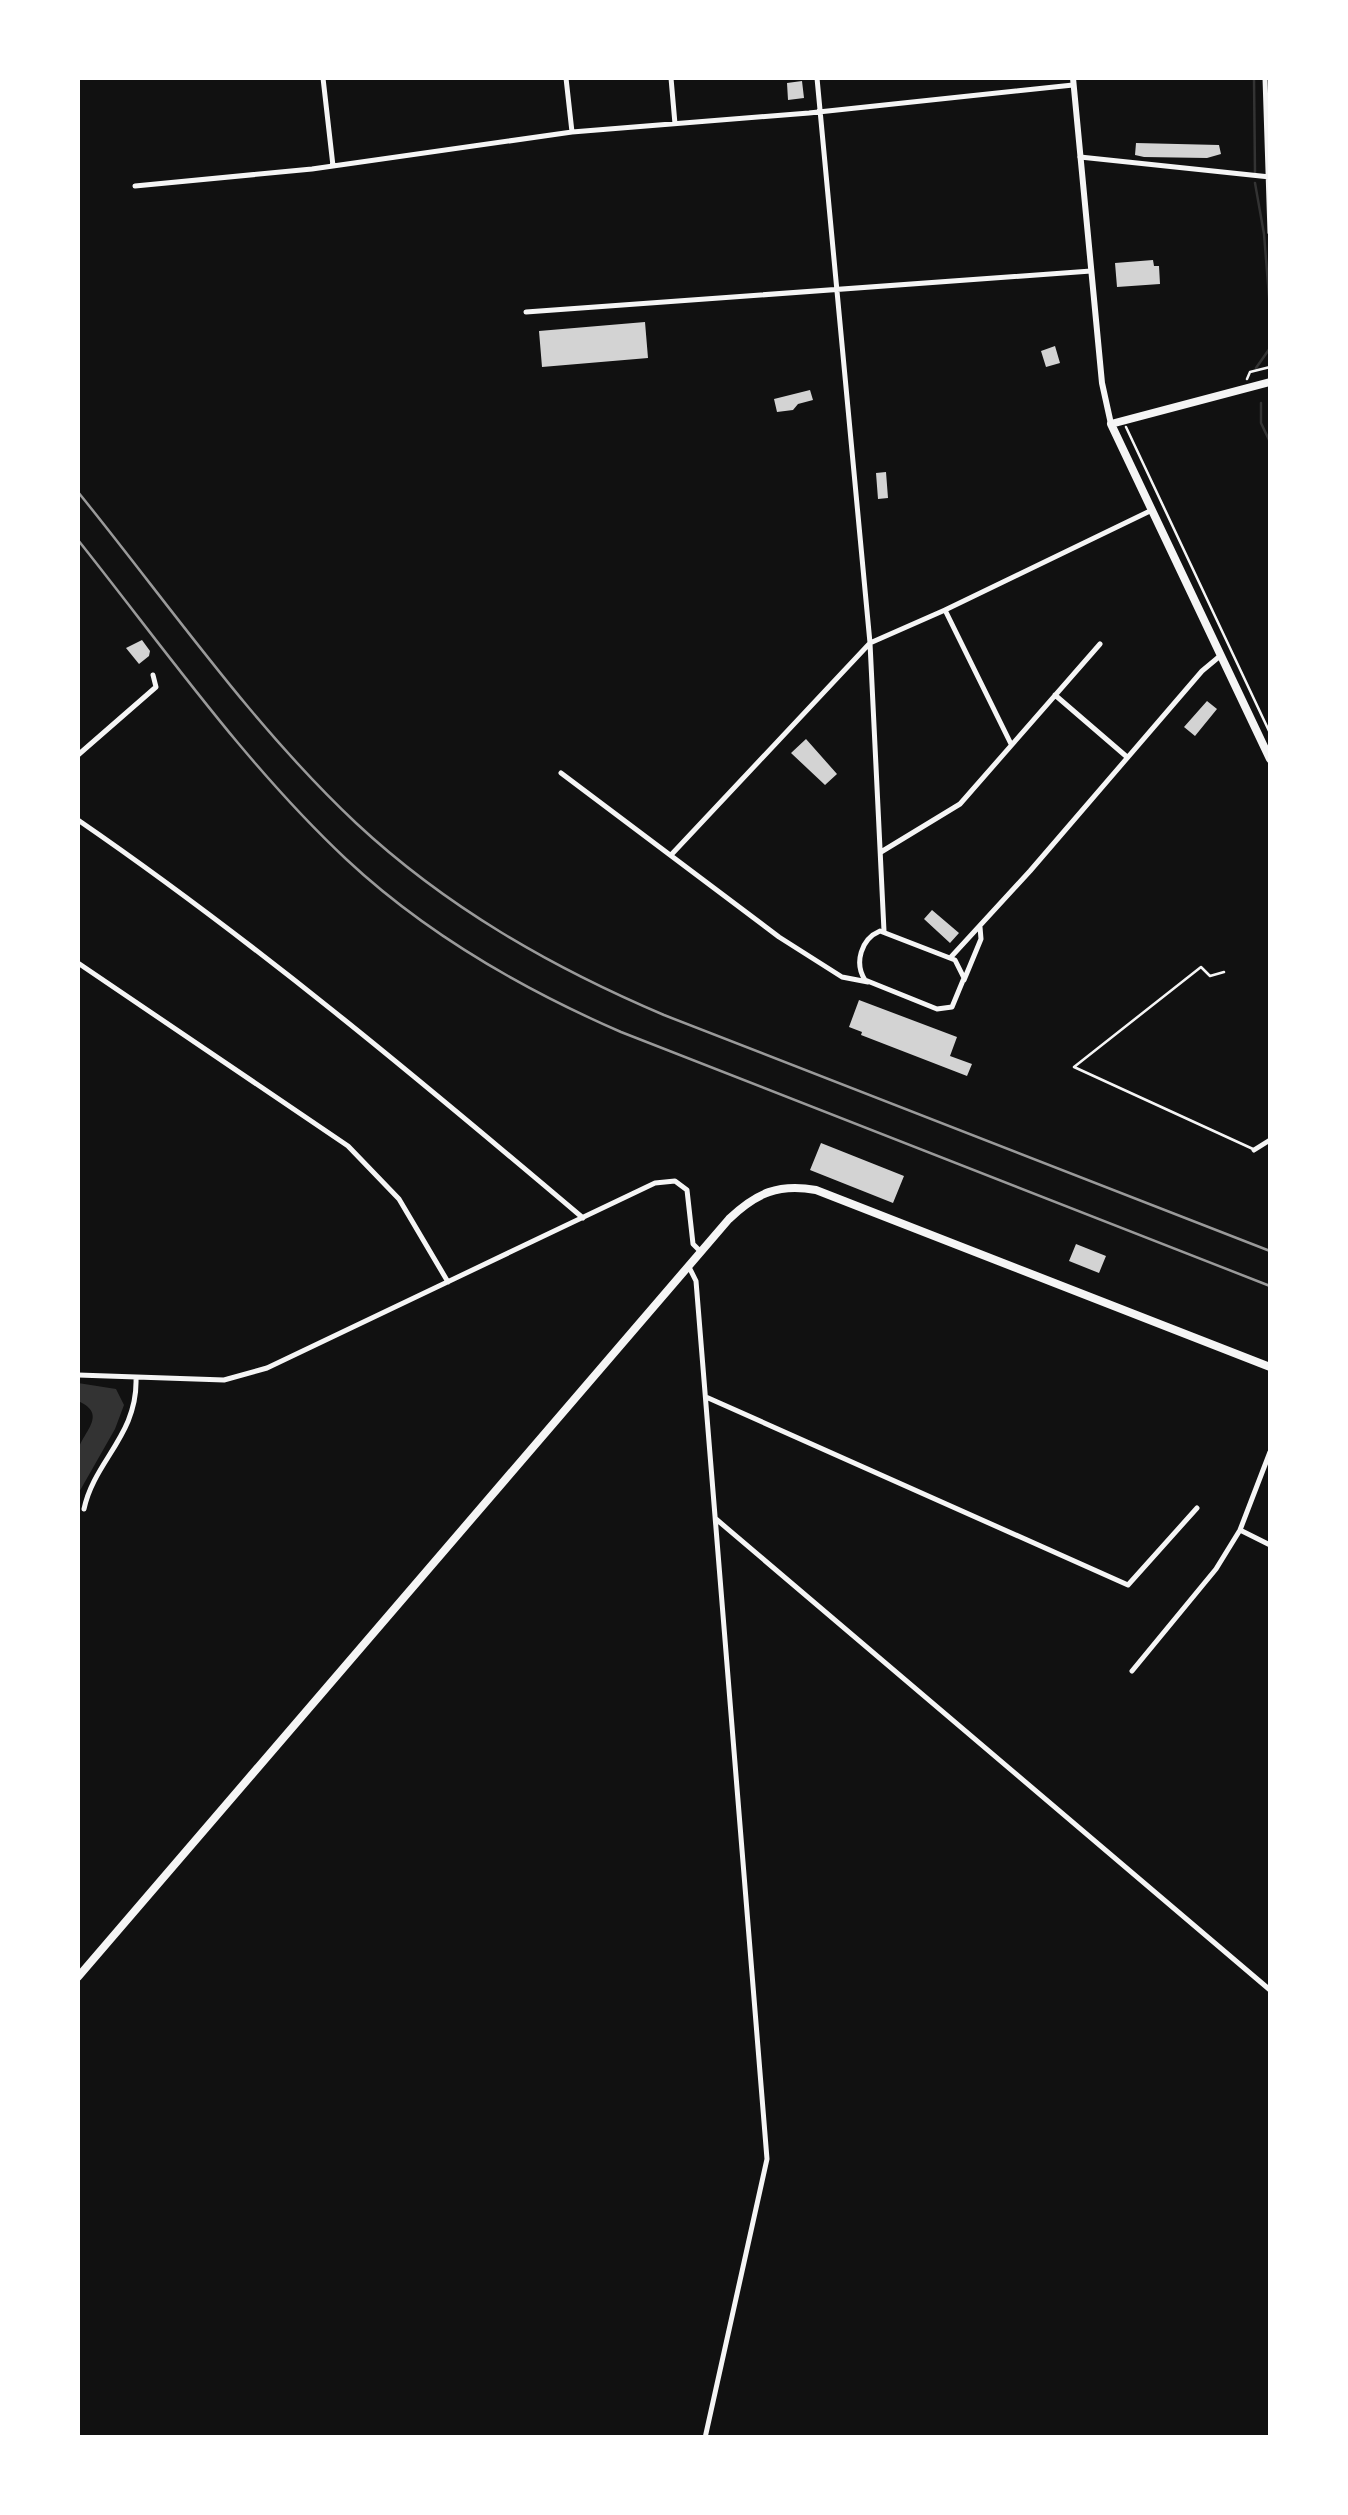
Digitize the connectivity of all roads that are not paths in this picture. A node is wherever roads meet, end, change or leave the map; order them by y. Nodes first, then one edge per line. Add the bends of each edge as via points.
1 (323, 78) edge
2 (566, 78) edge
3 (671, 78) edge
4 (818, 78) edge
5 (1264, 78) edge
6 (1073, 81) edge
7 (821, 110) junction
8 (675, 124) junction
9 (572, 132) junction
10 (1080, 157) junction
11 (333, 166) junction
12 (1269, 177) edge
13 (136, 186) dead end
14 (1270, 233) edge
15 (1090, 271) junction
16 (836, 289) junction
17 (526, 312) dead end
18 (1270, 382) edge
19 (1111, 424) junction
20 (1150, 511) junction
21 (945, 610) junction
22 (870, 643) junction
23 (1100, 644) dead end
24 (1220, 656) junction
25 (153, 675) dead end
26 (1054, 696) junction
27 (1011, 744) junction
28 (78, 755) edge
29 (1127, 757) junction
30 (1270, 759) edge
31 (561, 773) dead end
32 (78, 820) edge
33 (881, 852) junction
34 (671, 855) junction
35 (980, 927) junction
36 (884, 931) junction
37 (950, 957) junction
38 (78, 962) edge
39 (1224, 972) dead end
40 (868, 982) junction
41 (963, 982) junction
42 (1270, 1140) edge
43 (1254, 1150) joint
44 (583, 1218) junction
45 (704, 1250) junction
46 (689, 1267) junction
47 (448, 1282) junction
48 (1270, 1367) edge
49 (78, 1374) edge
50 (136, 1378) junction
51 (706, 1397) junction
52 (1270, 1452) edge
53 (1196, 1508) dead end
54 (84, 1509) dead end
55 (716, 1519) junction
56 (1240, 1530) junction
57 (1270, 1544) edge
58 (1132, 1671) dead end
59 (78, 1977) edge
60 (1270, 1990) edge
61 (705, 2438) edge

1 - 11 street
2 - 9 street
3 - 8 street
4 - 7 street
5 - 12 street
6 - 7 street
6 - 10 street
7 - 8 street
7 - 16 street
8 - 9 street
9 - 11 street
10 - 12 street
10 - 15 street
11 - 13 street
12 - 14 street
15 - 16 street
15 - 19 street
16 - 17 street
16 - 22 street
18 - 19 main road
19 - 20 main road
20 - 21 street
20 - 24 main road
21 - 22 street
21 - 27 street
22 - 33 street
22 - 34 street
23 - 26 street
24 - 29 street
24 - 30 main road
25 - 28 street via 156,686
26 - 27 street
26 - 29 street
27 - 33 street via 960,804
29 - 35 street
31 - 34 street
32 - 44 street via 165,880
33 - 36 street
34 - 40 street via 826,968
35 - 37 street
35 - 41 street
36 - 37 street
36 - 40 street via 870,936 860,958
37 - 41 street
38 - 47 street via 348,1146 399,1199
39 - 43 lane via 1210,976 1201,967 1074,1067
40 - 41 street via 940,1010 954,1004
42 - 43 street
44 - 45 street via 655,1183 676,1182 687,1190 693,1244
44 - 47 street
45 - 46 main road
45 - 48 main road via 754,1197 782,1188 816,1190
46 - 51 street via 696,1281
46 - 59 main road
47 - 50 street via 267,1368 224,1380
49 - 50 street
50 - 54 street via 134,1410
51 - 53 street via 1128,1585
51 - 55 street
52 - 56 street
55 - 60 street
55 - 61 street via 766,2159
56 - 57 street
56 - 58 street

